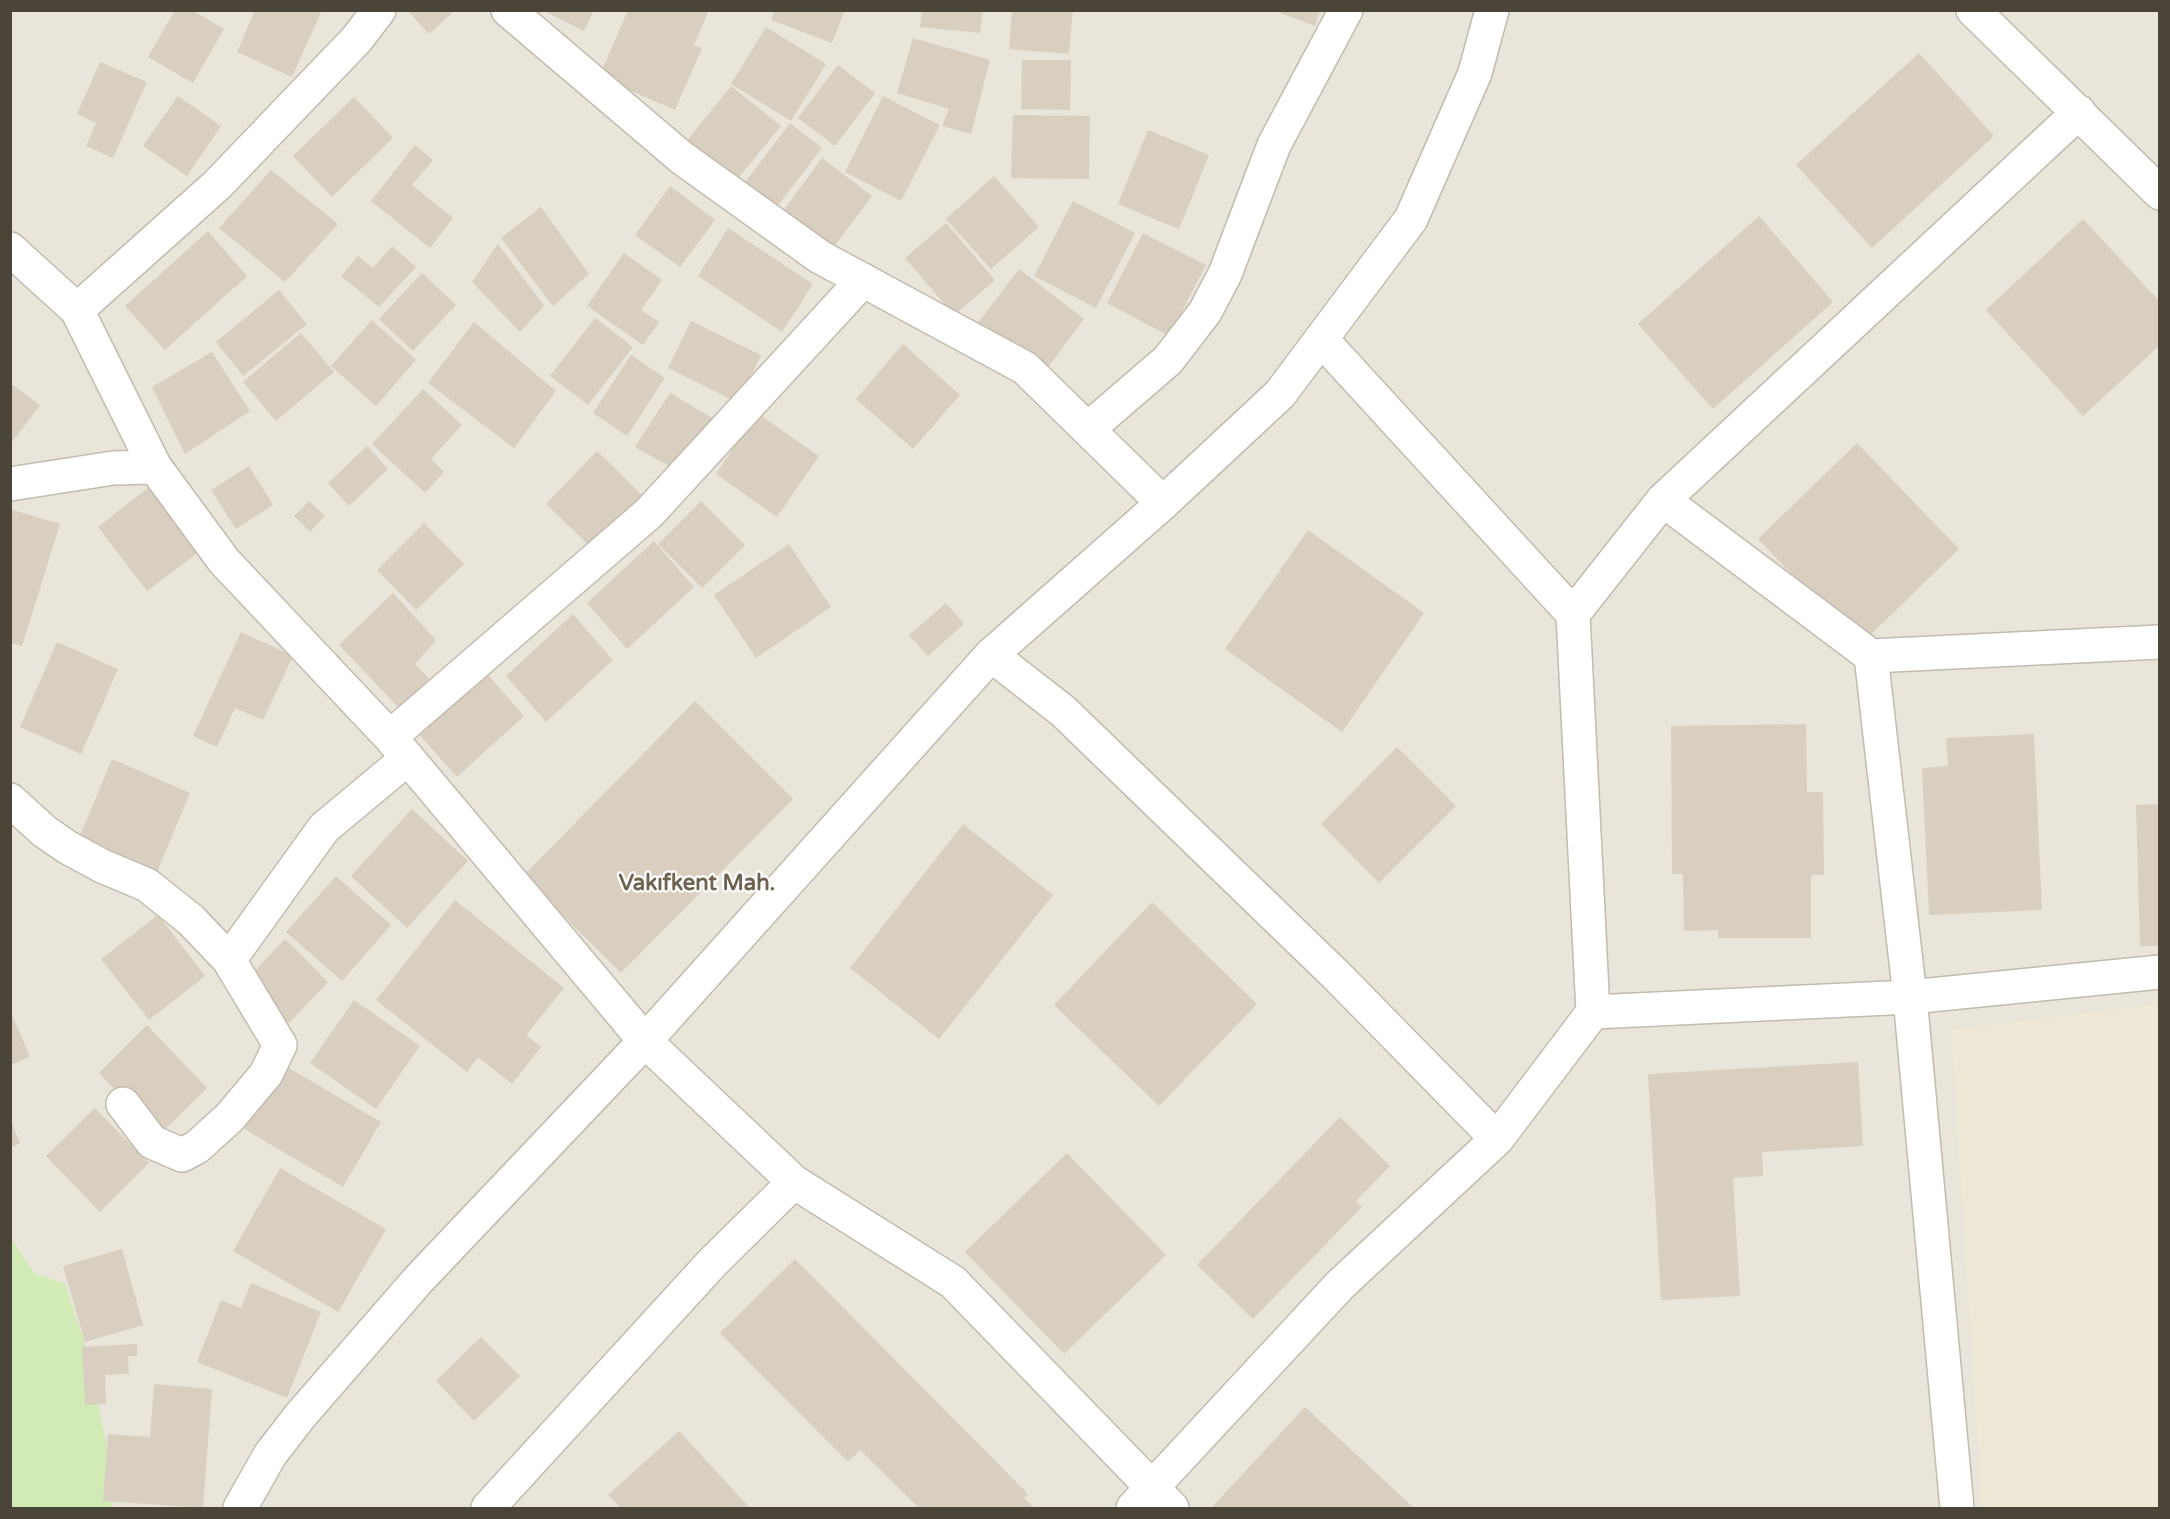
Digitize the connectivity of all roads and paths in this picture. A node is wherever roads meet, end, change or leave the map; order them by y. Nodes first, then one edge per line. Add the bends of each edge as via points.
1 (379, 10) edge
2 (508, 10) edge
3 (1346, 10) edge
4 (1492, 10) edge
5 (1973, 10) edge
6 (2079, 112) junction
7 (2160, 193) edge
8 (10, 249) edge
9 (863, 280) junction
10 (77, 310) junction
11 (1321, 339) junction
12 (1088, 429) junction
13 (155, 467) junction
14 (10, 484) edge
15 (1663, 500) junction
16 (1163, 503) junction
17 (1573, 614) junction
18 (2160, 642) edge
19 (991, 656) junction
20 (1871, 656) junction
21 (399, 747) junction
22 (10, 800) edge
23 (230, 960) junction
24 (2160, 972) edge
25 (1910, 997) junction
26 (1593, 1012) junction
27 (645, 1041) junction
28 (123, 1104) dead end
29 (1497, 1138) junction
30 (794, 1182) junction
31 (1152, 1502) edge
32 (243, 1507) edge
33 (488, 1509) edge
34 (1957, 1509) edge

1 - 10 street via 357,39 217,185
2 - 9 street via 682,158 820,258
3 - 12 street via 1274,145 1225,274 1205,312 1168,360
4 - 11 street via 1475,73 1411,219
5 - 6 street
6 - 7 street
6 - 15 street
8 - 10 street
9 - 12 street via 1025,369
9 - 21 street via 649,513
10 - 13 street
11 - 16 street via 1280,394
11 - 17 street
12 - 16 street
13 - 14 street via 113,468
13 - 21 street via 224,561
15 - 17 street
15 - 20 street
16 - 19 street
17 - 26 street
18 - 20 street
19 - 27 street
19 - 29 street via 1064,711 1337,976
20 - 25 street
21 - 23 street via 324,828
21 - 27 street
22 - 23 street via 67,848 147,885 191,920
23 - 28 street via 280,1045 266,1074 229,1118 182,1155 152,1142
24 - 25 street
25 - 26 street
25 - 34 street
26 - 29 street
27 - 30 street
27 - 32 street via 411,1288 300,1416 270,1455
29 - 31 street via 1340,1286
30 - 31 street via 953,1282
30 - 33 street via 712,1263

